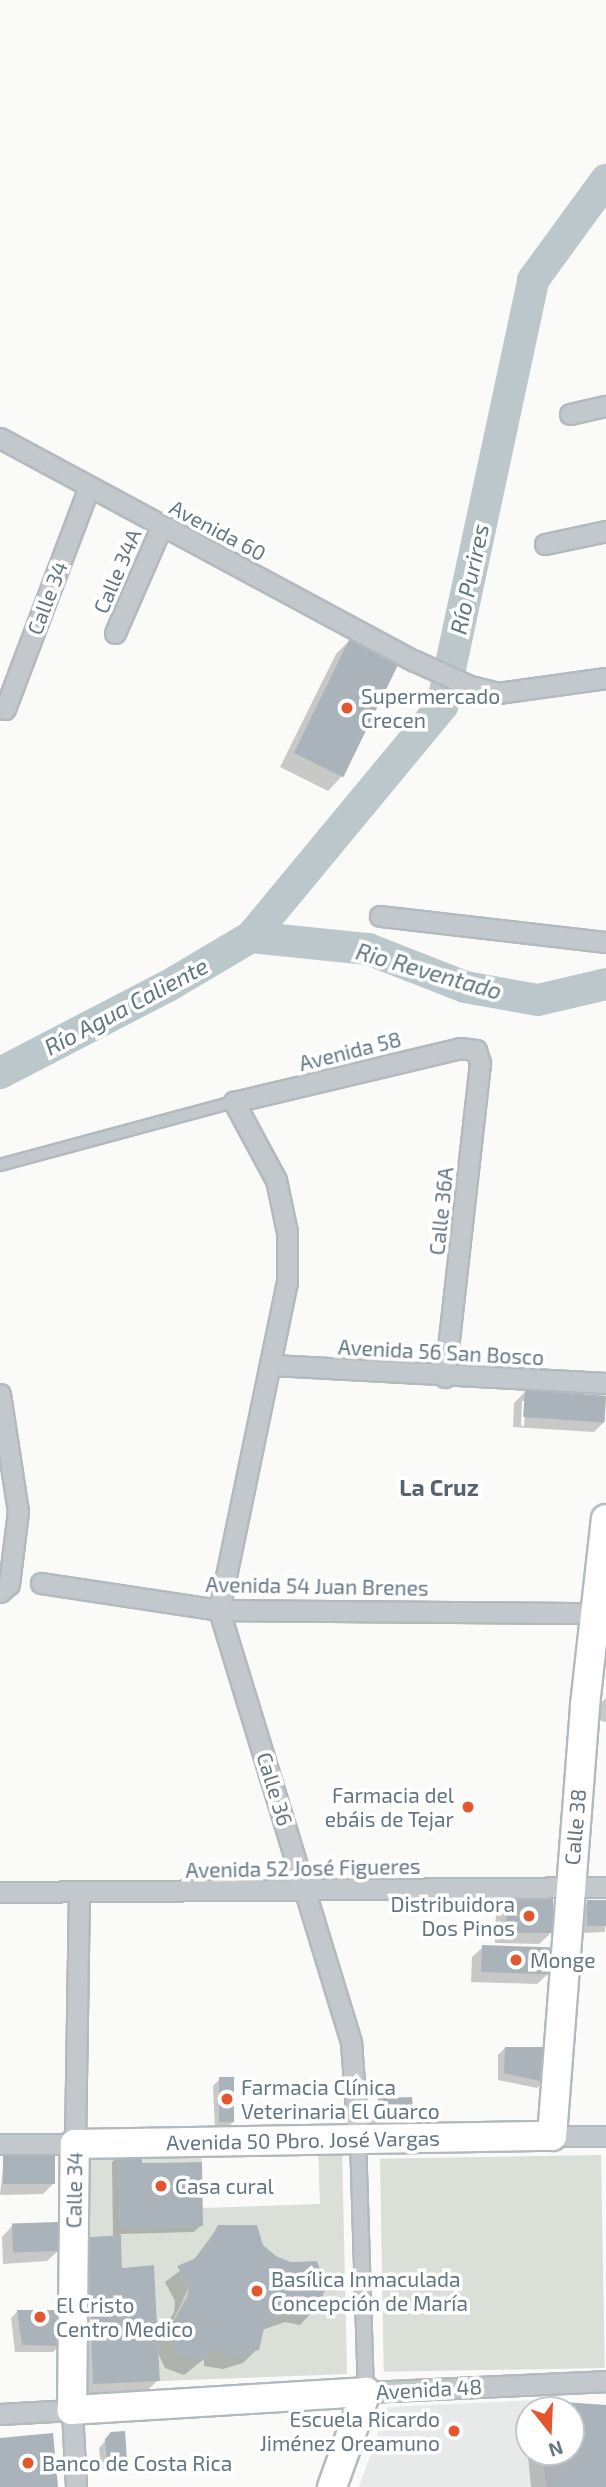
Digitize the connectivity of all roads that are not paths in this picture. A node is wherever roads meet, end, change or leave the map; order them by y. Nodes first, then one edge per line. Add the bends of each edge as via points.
1 (606, 406) edge
2 (570, 414) dead end
3 (0, 438) edge
4 (89, 487) junction
5 (161, 527) junction
6 (606, 531) edge
7 (545, 544) dead end
8 (115, 633) dead end
9 (606, 678) edge
10 (5, 709) dead end
11 (380, 916) dead end
12 (606, 942) edge
13 (476, 1051) joint
14 (234, 1102) junction
15 (0, 1165) edge
16 (273, 1365) junction
17 (444, 1377) junction
18 (606, 1383) edge
19 (0, 1394) edge
20 (5, 1451) edge
21 (606, 1519) edge
22 (41, 1583) dead end
23 (2, 1591) edge
24 (219, 1610) junction
25 (595, 1613) junction
26 (606, 1886) edge
27 (570, 1887) junction
28 (307, 1891) junction
29 (0, 1892) edge
30 (79, 1893) junction
31 (552, 2136) junction
32 (606, 2136) edge
33 (358, 2139) junction
34 (0, 2144) edge
35 (75, 2144) junction
36 (606, 2381) edge
37 (366, 2392) junction
38 (72, 2410) junction
39 (0, 2414) edge
40 (76, 2487) edge
41 (332, 2487) edge

1 - 2 street
3 - 4 street, Avenida 60
4 - 5 street, Avenida 60
4 - 10 street, Calle 34
5 - 8 street, Calle 34A
5 - 9 street, Avenida 60 via 470,686 498,692
6 - 7 street
11 - 12 street
13 - 14 street, Avenida 58 via 460,1048
13 - 17 street, Calle 36A via 480,1063
14 - 15 lane
14 - 16 street, Calle 36 via 276,1180 287,1232 287,1283
16 - 17 street, Avenida 56 San Bosco
16 - 24 street, Calle 36 via 254,1432
17 - 18 street, Avenida 56 San Bosco
19 - 20 street
20 - 23 street via 18,1511 16,1550
21 - 25 main road, Calle 38
22 - 24 street, Avenida 54 Juan Brenes
24 - 25 street, Avenida 54 Juan Brenes
24 - 28 street, Calle 36
25 - 27 main road, Calle 38
26 - 27 street, Avenida 52 José Figueres
27 - 28 street, Avenida 52 José Figueres
27 - 31 main road, Calle 38
28 - 30 street, Avenida 52 José Figueres
28 - 33 street, Calle 36 via 351,2042
29 - 30 street, Avenida 52 José Figueres
30 - 35 street, Calle 34
31 - 32 street, Avenida 50 Pbro. José Vargas
31 - 33 main road, Avenida 50 Pbro. José Vargas
33 - 35 main road, Avenida 50 Pbro. José Vargas
33 - 37 street, Calle 36
34 - 35 street, Avenida 50 Pbro. José Vargas
35 - 38 main road, Calle 34
36 - 37 street, Avenida 48
37 - 38 main road, Avenida 48
37 - 41 main road, Calle 36
38 - 39 street, Avenida 48
38 - 40 street, Calle 34

